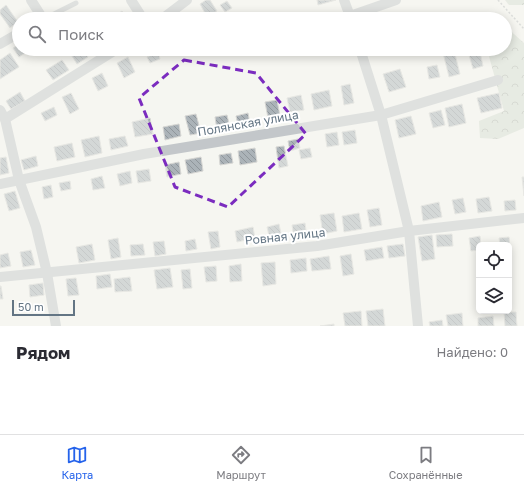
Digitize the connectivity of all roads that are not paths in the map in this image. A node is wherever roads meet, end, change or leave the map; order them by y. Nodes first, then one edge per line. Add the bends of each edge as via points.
1 (31, 0) edge
2 (131, 0) edge
3 (187, 0) edge
4 (344, 0) edge
5 (396, 0) edge
6 (76, 3) dead end
7 (39, 12) edge
8 (57, 12) edge
9 (139, 12) edge
10 (171, 12) edge
11 (348, 12) edge
12 (364, 12) edge
13 (12, 37) edge
14 (0, 44) edge
15 (105, 56) edge
16 (362, 56) edge
17 (498, 80) dead end
18 (2, 115) edge
19 (381, 115) junction
20 (19, 180) junction
21 (0, 184) edge
22 (524, 218) edge
23 (409, 231) junction
24 (47, 273) junction
25 (0, 277) edge
26 (56, 326) edge
27 (418, 326) edge

1 - 7 street
2 - 9 street
3 - 10 street
4 - 11 street
5 - 12 street
6 - 8 lane
13 - 14 street
15 - 18 street
16 - 19 street
17 - 19 street, Полянская улица
18 - 20 street
19 - 20 street, Полянская улица via 144,154
19 - 23 street
20 - 21 street, Полянская улица
20 - 24 street via 36,227
22 - 23 street, Ровная улица
23 - 24 street, Ровная улица via 317,246
23 - 27 street
24 - 25 street, Ровная улица
24 - 26 street

